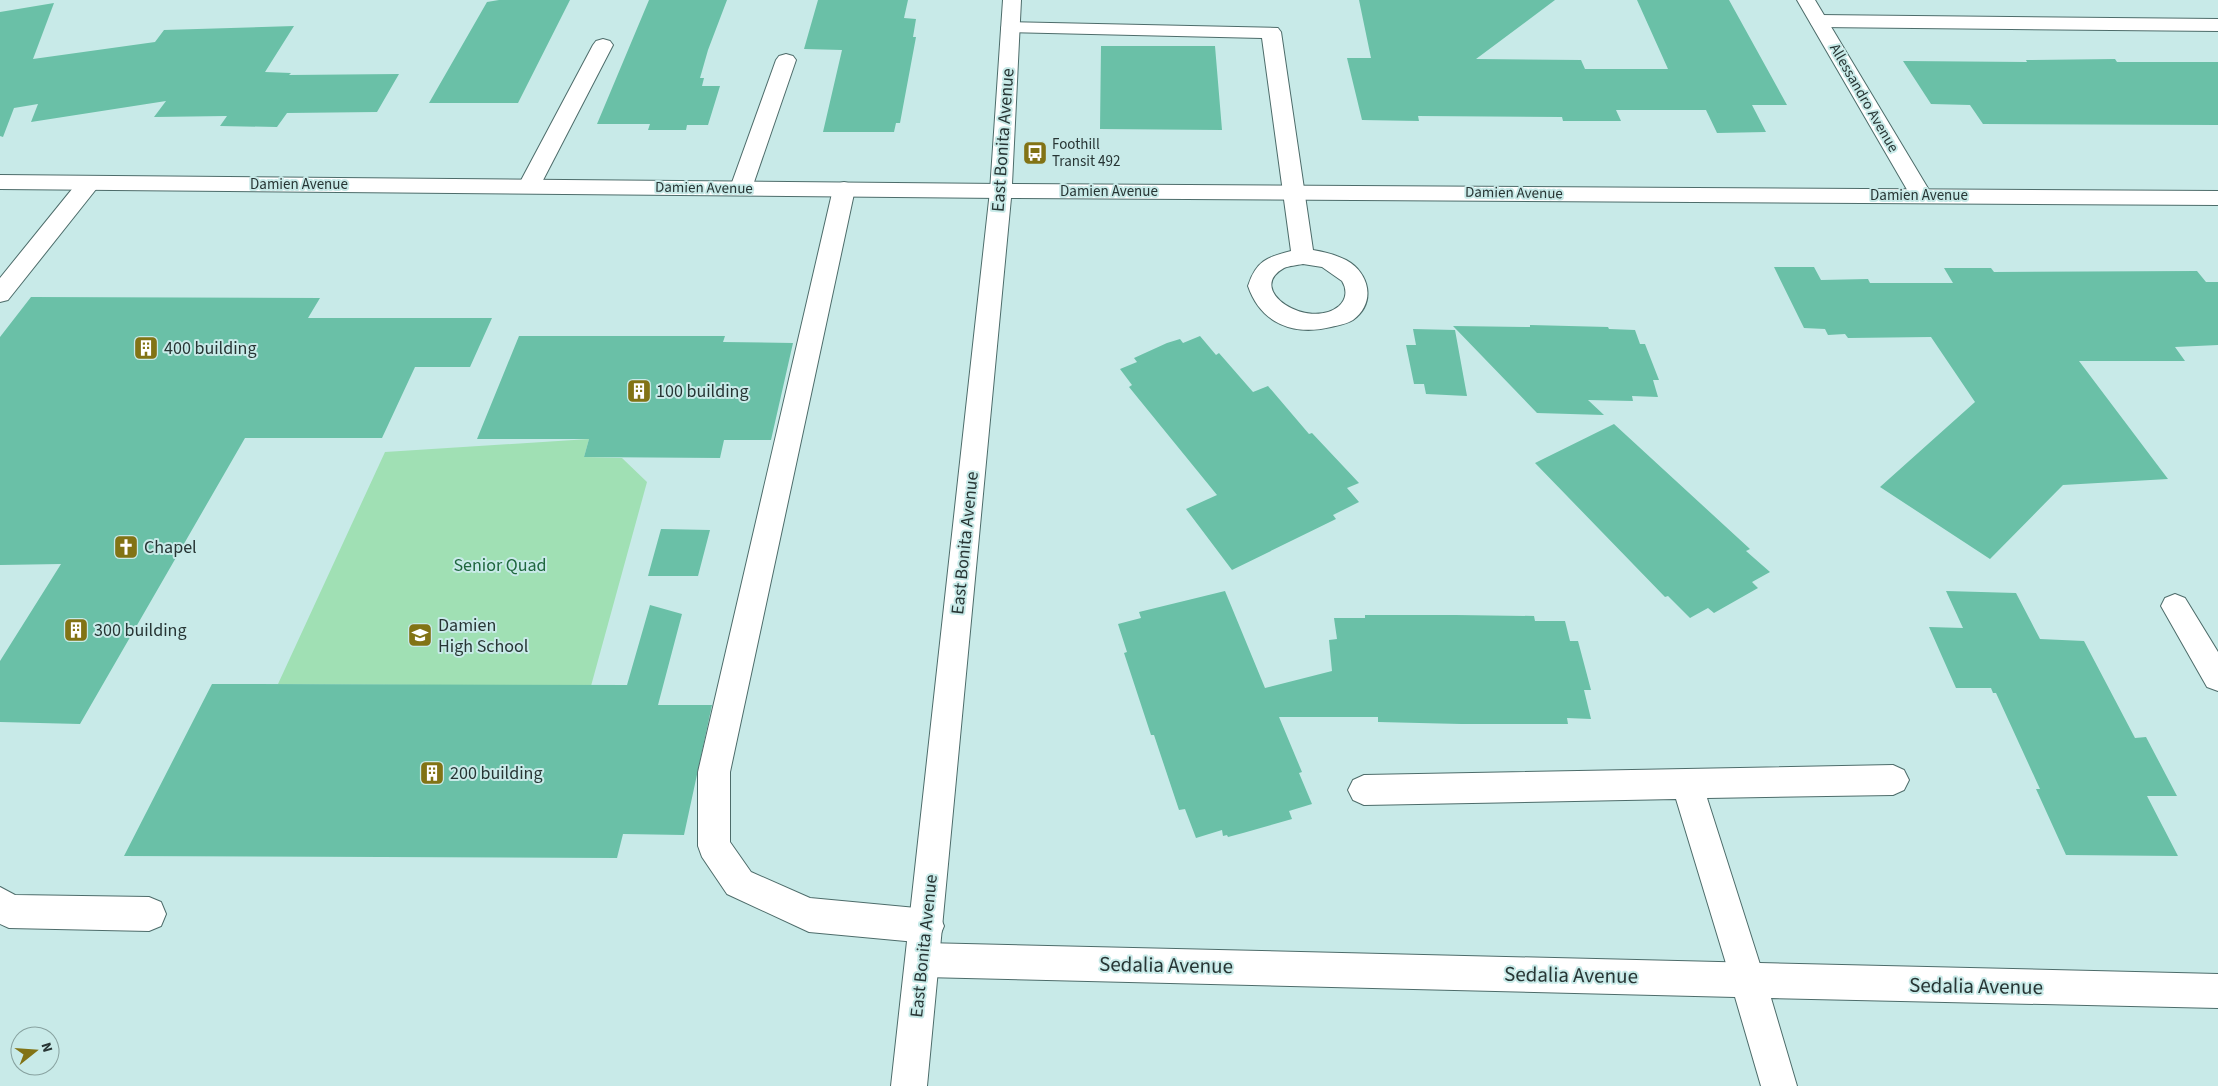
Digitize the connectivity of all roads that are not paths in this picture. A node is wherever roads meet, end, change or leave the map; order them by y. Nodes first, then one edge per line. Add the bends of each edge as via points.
1 (1012, 0) edge
2 (1806, 0) edge
3 (1819, 22) junction
4 (2218, 25) edge
5 (1010, 28) junction
6 (603, 45) dead end
7 (786, 60) dead end
8 (0, 182) edge
9 (89, 183) junction
10 (529, 186) junction
11 (741, 188) junction
12 (844, 190) junction
13 (1001, 191) junction
14 (1293, 191) junction
15 (1921, 195) junction
16 (2218, 198) edge
17 (1303, 256) dead end
18 (0, 294) edge
19 (2175, 606) dead end
20 (2218, 678) edge
21 (1893, 780) dead end
22 (1687, 784) junction
23 (1364, 790) dead end
24 (0, 903) edge
25 (149, 914) dead end
26 (927, 926) junction
27 (924, 960) junction
28 (1748, 980) junction
29 (2218, 991) edge
30 (909, 1086) edge
31 (1779, 1086) edge

1 - 5 main road, East Bonita Avenue
2 - 3 main road, Allessandro Avenue
3 - 4 main road
3 - 15 main road, Allessandro Avenue
5 - 13 main road, East Bonita Avenue
5 - 14 main road via 1271,32
6 - 10 main road
7 - 11 main road
8 - 9 main road, Damien Avenue
9 - 10 main road, Damien Avenue
9 - 18 main road
10 - 11 main road, Damien Avenue
11 - 12 main road, Damien Avenue
12 - 13 main road, Damien Avenue
12 - 26 main road via 714,772 714,846 739,883 809,915
13 - 14 main road, Damien Avenue
13 - 26 main road, East Bonita Avenue
14 - 15 main road, Damien Avenue
14 - 17 main road
15 - 16 main road, Damien Avenue
19 - 20 main road
21 - 22 main road
22 - 23 main road
22 - 28 main road
24 - 25 main road via 9,911
26 - 27 main road, East Bonita Avenue
27 - 28 main road, Sedalia Avenue
27 - 30 main road, East Bonita Avenue
28 - 29 main road, Sedalia Avenue
28 - 31 main road

